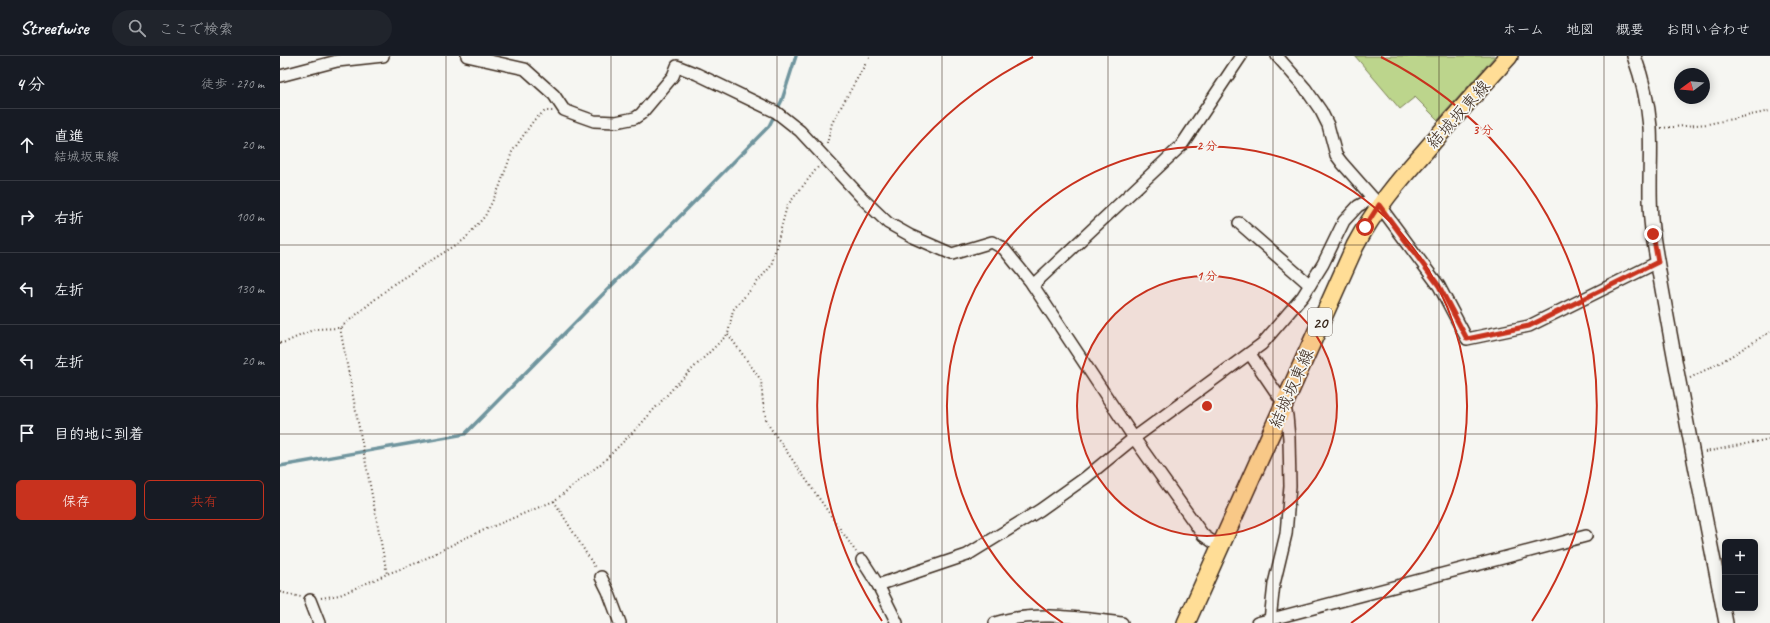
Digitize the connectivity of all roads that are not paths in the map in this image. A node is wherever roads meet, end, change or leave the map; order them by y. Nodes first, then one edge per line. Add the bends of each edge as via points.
1 (383, 56) edge
2 (467, 56) edge
3 (1242, 56) edge
4 (1510, 56) edge
5 (1634, 56) edge
6 (1283, 58) edge
7 (280, 76) edge
8 (1376, 202) junction
9 (1239, 223) dead end
10 (1658, 262) junction
11 (1033, 285) junction
12 (1310, 285) junction
13 (1250, 354) junction
14 (1284, 404) junction
15 (1134, 438) junction
16 (1586, 536) dead end
17 (1220, 547) junction
18 (862, 560) road end
19 (601, 577) road end
20 (878, 585) junction
21 (310, 600) road end
22 (1270, 622) edge
23 (319, 623) edge
24 (620, 623) edge
25 (897, 623) edge
26 (995, 623) edge
27 (1122, 623) edge
28 (1186, 623) edge
29 (1257, 623) edge
30 (1726, 623) edge

1 - 7 street via 337,61
2 - 11 street via 525,69 554,95 564,110 594,121 616,122 635,118 673,76 677,66 776,112 800,131 888,223 952,254 992,242 1004,249
3 - 11 street via 1180,146
4 - 8 main road, 結城坂東線 / 20
5 - 10 street via 1646,97 1650,130 1652,219
6 - 8 street via 1321,111 1328,125 1336,155
8 - 10 street via 1439,286 1467,339 1529,326
8 - 12 street via 1358,206 1344,221 1324,264
8 - 14 main road, 結城坂東線 / 20
9 - 12 street
10 - 30 street
11 - 15 street
12 - 13 street via 1289,314
13 - 14 street
13 - 15 street
14 - 17 main road, 結城坂東線 / 20
14 - 22 street via 1287,416 1290,486 1286,534 1274,584
15 - 17 street via 1203,535
15 - 20 street via 1040,510 967,555
16 - 22 street
17 - 28 main road, 結城坂東線 / 20
18 - 20 street
19 - 24 street
20 - 25 street
21 - 23 street
22 - 29 street
26 - 27 street via 1010,618 1067,616

